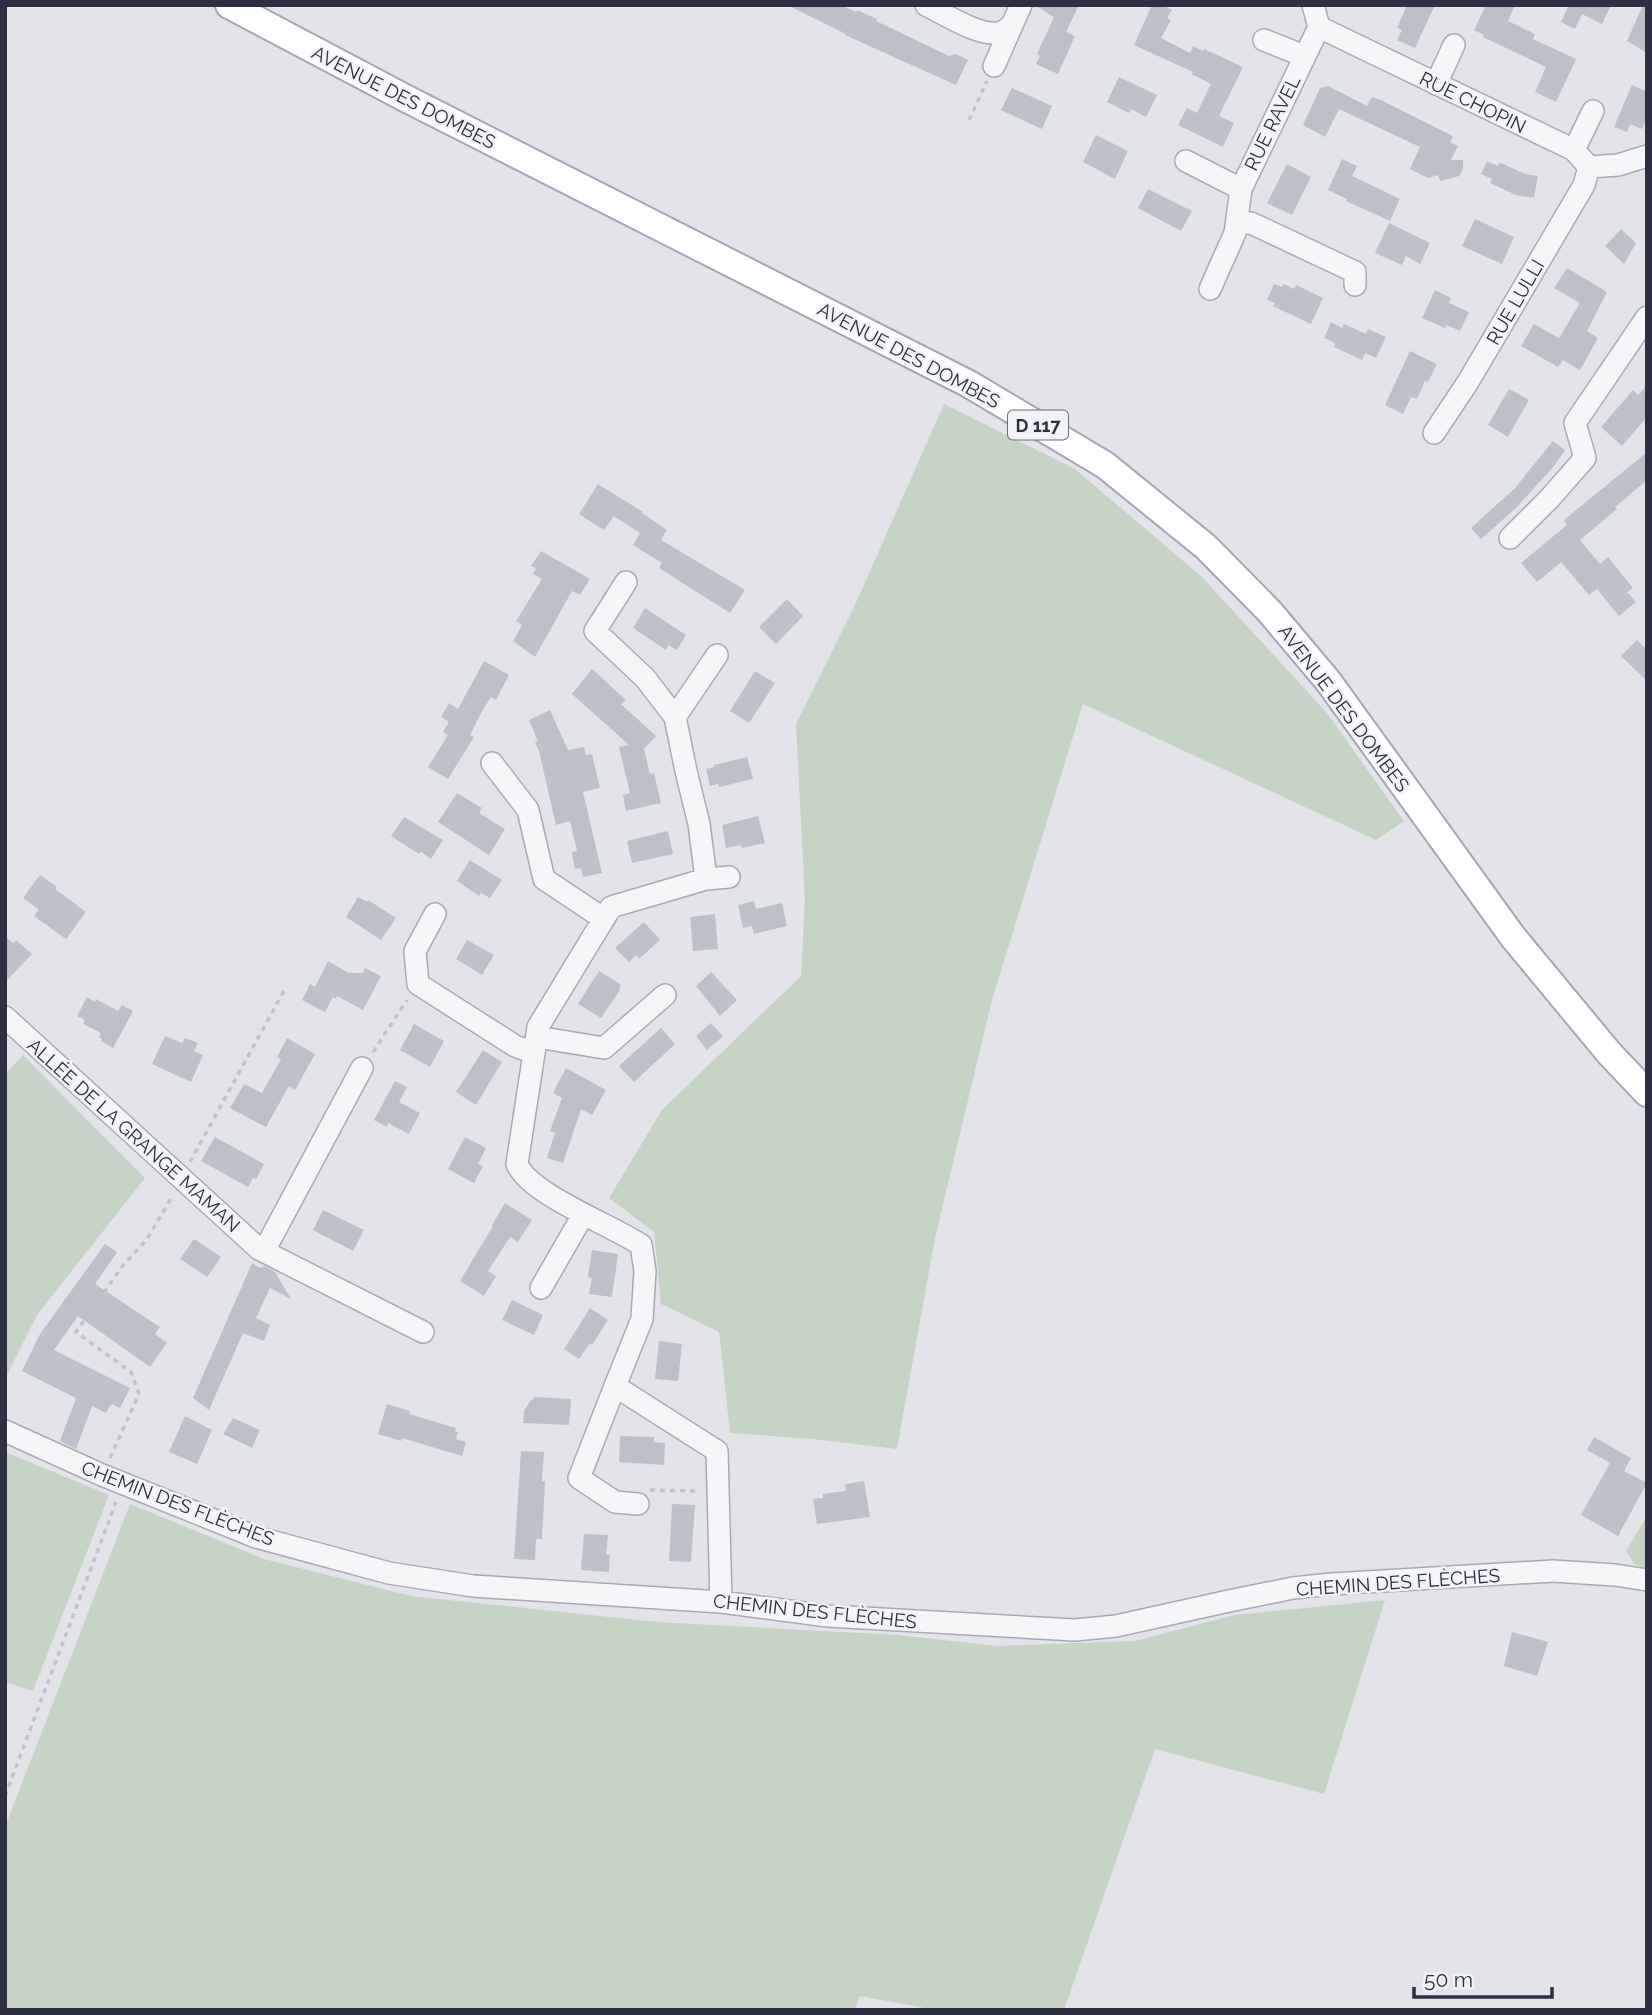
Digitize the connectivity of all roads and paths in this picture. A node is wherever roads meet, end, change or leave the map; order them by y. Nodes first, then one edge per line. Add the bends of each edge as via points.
1 (229, 5) edge
2 (926, 5) edge
3 (1021, 5) edge
4 (1313, 5) edge
5 (1012, 25) junction
6 (1319, 27) junction
7 (1264, 40) dead end
8 (1454, 45) dead end
9 (1304, 56) junction
10 (993, 66) joint
11 (1436, 84) junction
12 (1593, 111) dead end
13 (969, 120) dead end
14 (1574, 150) junction
15 (1647, 156) edge
16 (1186, 161) dead end
17 (1589, 167) junction
18 (1241, 189) junction
19 (1237, 223) junction
20 (1355, 285) dead end
21 (1210, 289) dead end
22 (1647, 317) edge
23 (1434, 433) dead end
24 (1510, 538) dead end
25 (626, 582) dead end
26 (717, 655) dead end
27 (675, 718) junction
28 (492, 763) dead end
29 (729, 877) dead end
30 (706, 879) junction
31 (435, 914) dead end
32 (604, 919) junction
33 (418, 984) junction
34 (285, 989) dead end
35 (665, 995) dead end
36 (5, 1017) edge
37 (536, 1045) junction
38 (362, 1068) joint
39 (1647, 1093) edge
40 (181, 1179) junction
41 (583, 1215) junction
42 (264, 1251) junction
43 (541, 1288) dead end
44 (423, 1332) dead end
45 (615, 1386) junction
46 (5, 1431) edge
47 (102, 1475) junction
48 (122, 1484) junction
49 (718, 1491) junction
50 (638, 1504) joint
51 (1647, 1580) edge
52 (721, 1602) junction
53 (5, 1796) edge

1 - 39 main road, AVENUE DES DOMBES / D 117 via 969,384 1105,466 1206,547 1270,612 1328,681 1513,937
2 - 5 street via 984,32 1004,32
3 - 5 street
4 - 6 street
5 - 10 street
6 - 9 street, RUE RAVEL
6 - 11 street, RUE CHOPIN
7 - 9 street
8 - 11 street
9 - 18 street, RUE RAVEL
10 - 13 path
11 - 14 street, RUE CHOPIN
12 - 14 street
14 - 17 street, RUE CHOPIN
15 - 17 street
16 - 18 street
17 - 23 street, RUE LULLI via 1584,186
18 - 19 street, RUE RAVEL
19 - 20 street via 1251,223 1355,272
19 - 21 street, RUE RAVEL
22 - 24 street via 1576,423 1585,458
25 - 27 street via 595,631 645,678
26 - 27 street
27 - 30 street via 699,824
28 - 32 street via 528,810 544,879
29 - 30 street
30 - 32 street via 611,907
31 - 33 street via 415,951
32 - 37 street via 538,1027
33 - 37 street via 515,1046
33 - 38 path
34 - 40 path
35 - 37 street via 604,1048
36 - 40 street, ALLÉE DE LA GRANGE MAMAN
37 - 41 street via 517,1164 526,1178
38 - 42 street
40 - 42 street, ALLÉE DE LA GRANGE MAMAN
40 - 47 path via 148,1239 121,1268 76,1332 131,1372 139,1394
41 - 43 street
41 - 45 street via 640,1245 645,1271 642,1319
42 - 44 street, ALLÉE DE LA GRANGE MAMAN
45 - 49 street via 717,1451
45 - 50 street via 579,1478 615,1502
46 - 47 street, CHEMIN DES FLÈCHES
47 - 48 street, CHEMIN DES FLÈCHES
48 - 52 street, CHEMIN DES FLÈCHES via 256,1536 389,1573 474,1586
48 - 53 path
49 - 50 path via 645,1490
49 - 52 street
51 - 52 street, CHEMIN DES FLÈCHES via 1553,1571 1332,1584 1075,1630 828,1616

